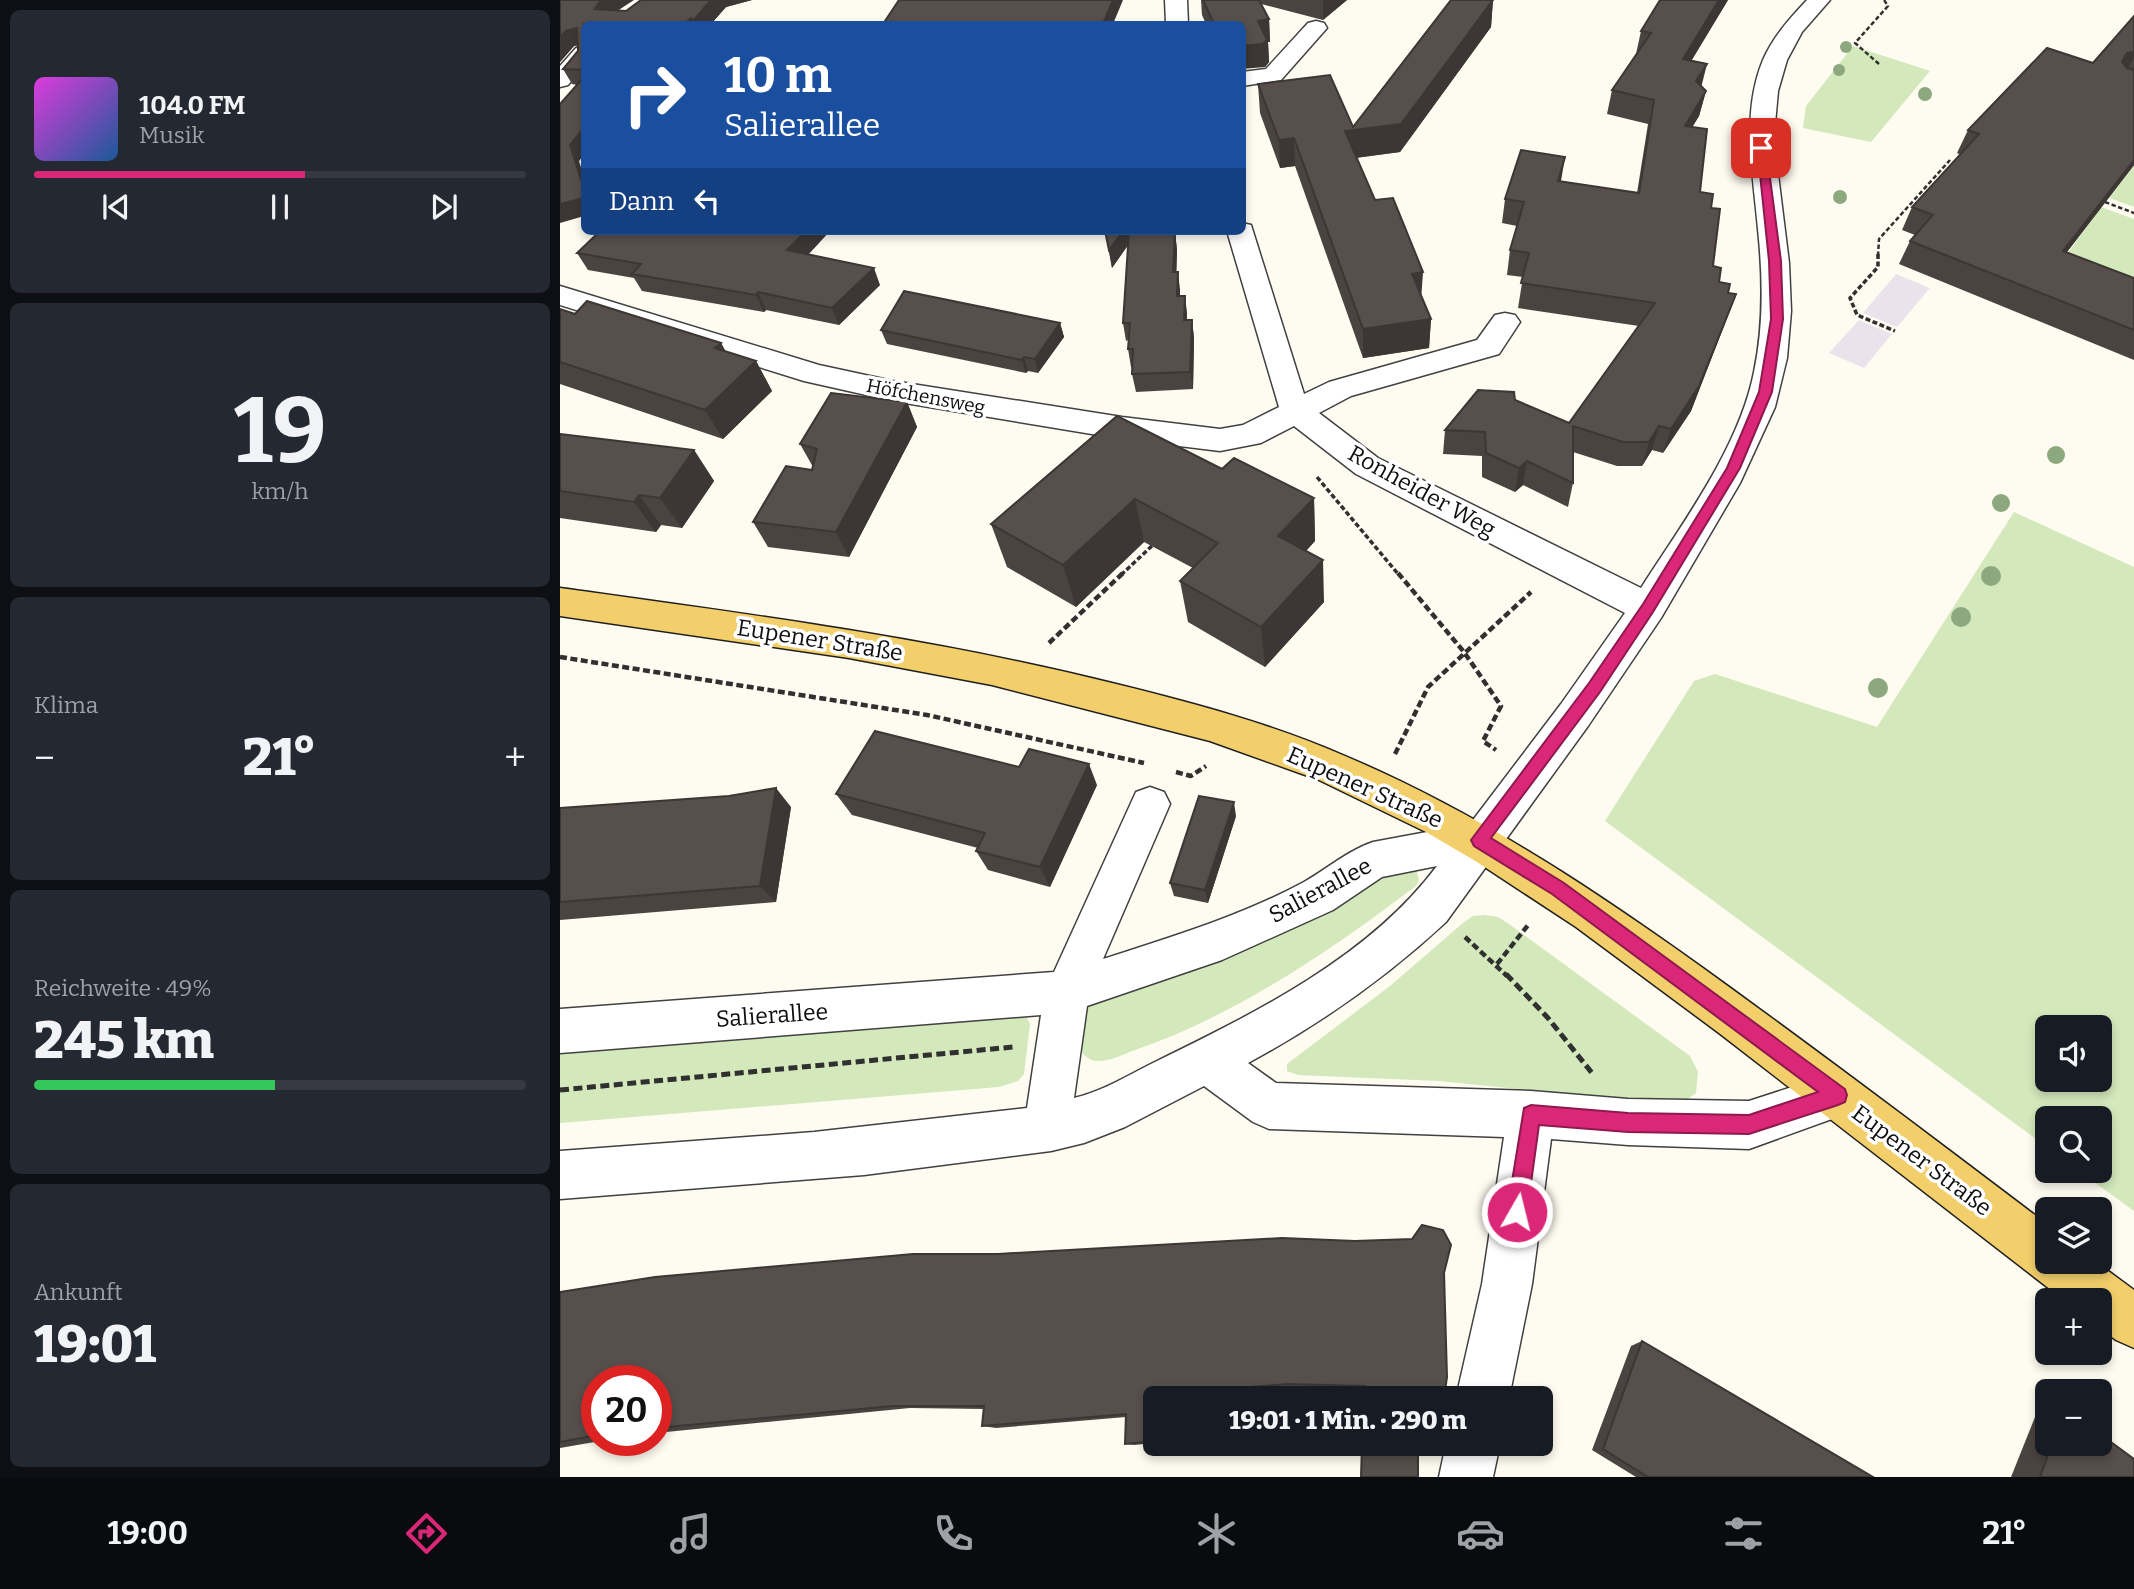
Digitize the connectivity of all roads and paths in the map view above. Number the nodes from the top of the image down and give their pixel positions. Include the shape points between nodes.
1 (1175, 0) edge
2 (1819, 0) edge
3 (1884, 0) edge
4 (1177, 21) edge
5 (1316, 28) dead end
6 (581, 56) edge
7 (1879, 64) dead end
8 (1246, 78) edge
9 (560, 80) edge
10 (1950, 160) dead end
11 (2105, 202) edge
12 (2134, 213) edge
13 (1242, 235) edge
14 (560, 295) edge
15 (1505, 322) dead end
16 (1895, 331) dead end
17 (1297, 412) junction
18 (1156, 542) edge
19 (1561, 566) junction
20 (560, 602) edge
21 (1648, 608) junction
22 (1464, 652) junction
23 (560, 657) edge
24 (1015, 674) junction
25 (1251, 738) junction
26 (1531, 775) junction
27 (1155, 779) junction
28 (1372, 786) junction
29 (1480, 840) junction
30 (1431, 908) junction
31 (1067, 992) junction
32 (560, 1031) edge
33 (1059, 1043) junction
34 (1207, 1061) junction
35 (560, 1090) edge
36 (1838, 1095) junction
37 (1531, 1114) junction
38 (1628, 1122) junction
39 (1047, 1127) junction
40 (560, 1175) edge
41 (2035, 1246) edge
42 (2071, 1274) edge
43 (2134, 1322) edge
44 (1486, 1386) edge
45 (1470, 1456) edge
46 (1466, 1477) edge

1 - 4 street
2 - 21 street via 1791,31 1777,57 1762,113 1761,148 1777,319 1766,392 1733,468
3 - 7 path via 1888,6 1855,43
5 - 8 street via 1273,75
6 - 9 street
10 - 16 path via 1879,239 1878,267 1850,298 1857,315
11 - 12 path
13 - 17 street
14 - 17 street, Höfchensweg via 816,374 994,409 1220,439 1250,435
15 - 17 street, Höfchensweg via 1489,347 1340,389
17 - 19 street, Ronheider Weg via 1367,466
17 - 22 path via 1301,458
18 - 24 path
19 - 21 street, Ronheider Weg
19 - 22 path
20 - 24 main road, Eupener Straße via 840,642
21 - 26 street
22 - 26 path via 1501,706 1483,741
22 - 28 path via 1428,687 1403,742
23 - 27 path via 806,695 1098,751
24 - 25 main road, Eupener Straße
25 - 27 path via 1191,776
25 - 28 main road, Eupener Straße
26 - 29 street
27 - 31 street
28 - 29 main road, Eupener Straße
29 - 30 street
29 - 31 street, Salierallee via 1373,860 1318,896 1207,946
29 - 36 main road, Eupener Straße via 1558,889
30 - 34 street via 1336,983
30 - 38 path via 1497,964 1560,1028
31 - 32 street, Salierallee
31 - 33 street
33 - 35 path
33 - 39 street
34 - 37 street via 1269,1106
34 - 39 street via 1100,1114
36 - 38 street via 1749,1125
36 - 41 main road, Eupener Straße
37 - 38 street
37 - 44 street via 1507,1284
39 - 40 street via 913,1147
42 - 43 main road
45 - 46 street

